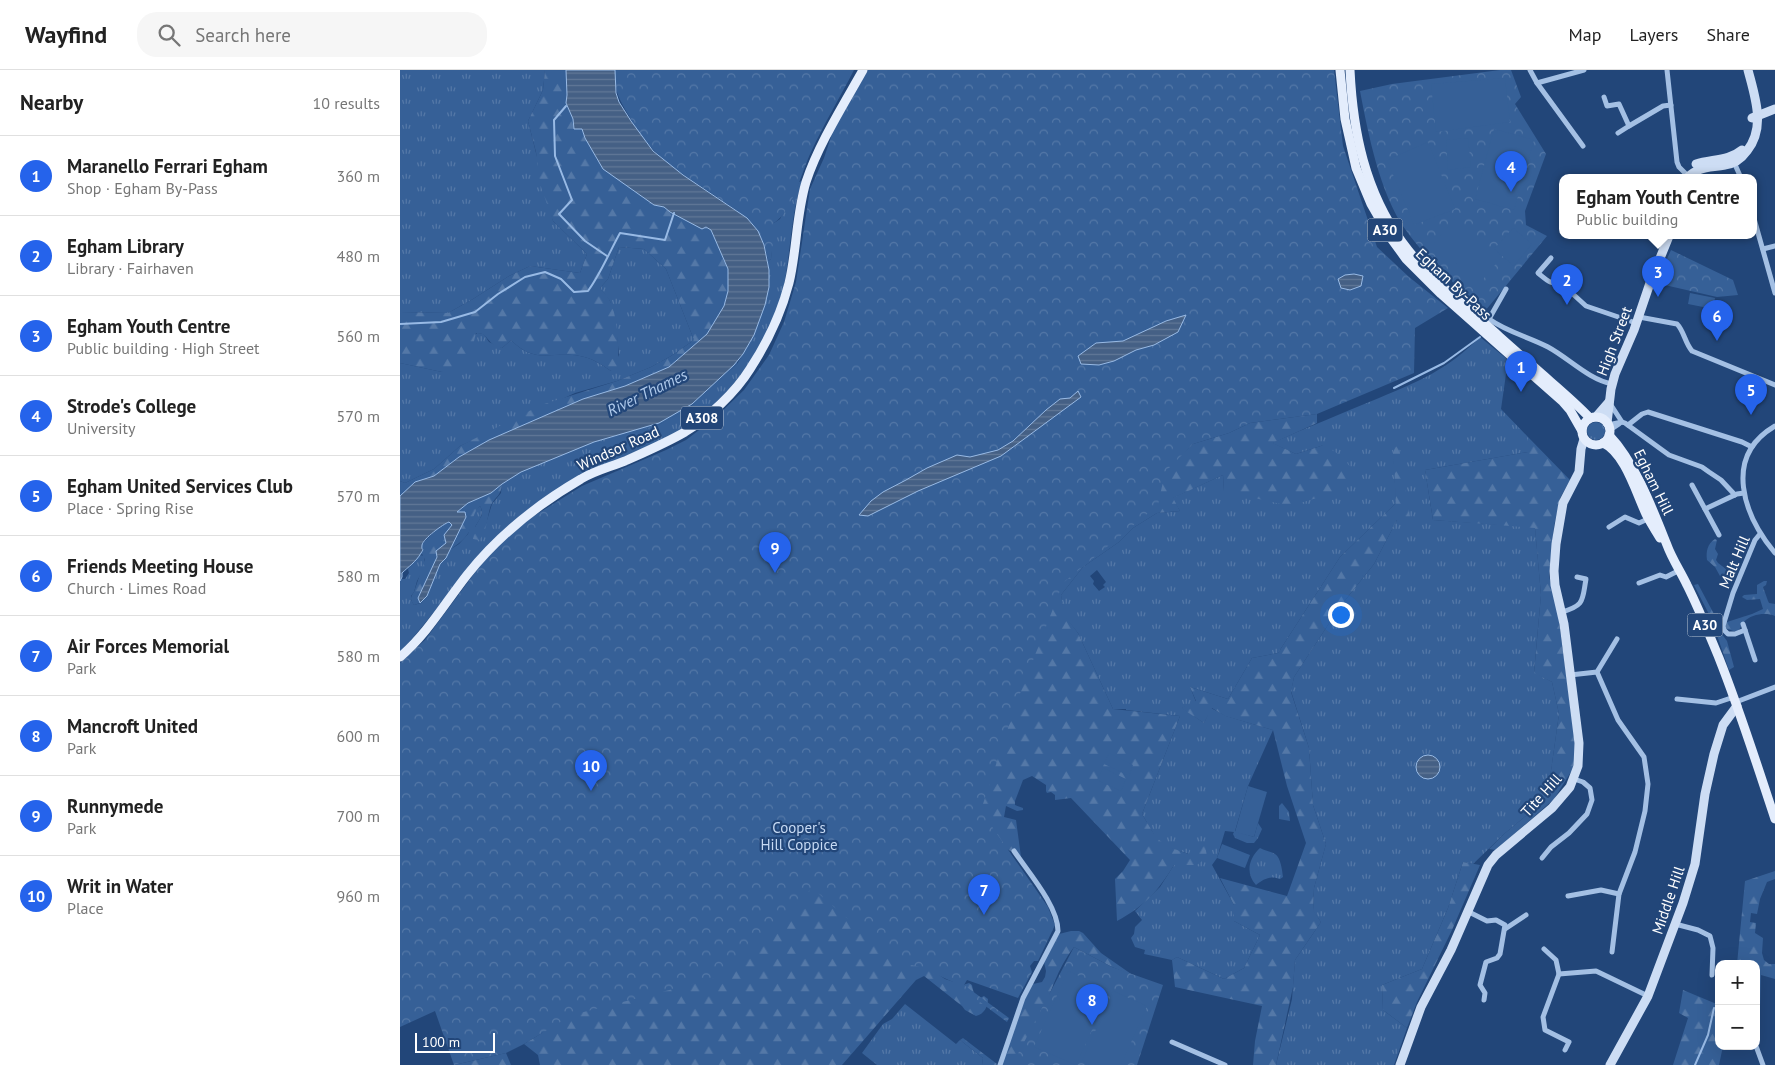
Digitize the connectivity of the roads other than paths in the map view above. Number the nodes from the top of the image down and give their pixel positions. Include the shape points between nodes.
1 (863, 70) edge
2 (1340, 70) edge
3 (1350, 70) edge
4 (1530, 70) edge
5 (1584, 70) edge
6 (1667, 70) edge
7 (1747, 70) edge
8 (1537, 84) junction
9 (1604, 96) dead end
10 (1670, 105) junction
11 (1629, 126) junction
12 (1618, 133) dead end
13 (1583, 146) dead end
14 (1733, 160) junction
15 (1683, 174) edge
16 (1690, 174) edge
17 (1739, 174) edge
18 (1757, 228) edge
19 (1668, 239) edge
20 (1775, 246) edge
21 (1763, 248) junction
22 (1552, 258) dead end
23 (1774, 285) edge
24 (1506, 289) dead end
25 (1775, 293) edge
26 (1638, 320) junction
27 (1612, 384) junction
28 (1775, 385) edge
29 (1609, 402) junction
30 (1593, 418) junction
31 (1620, 423) junction
32 (1630, 426) junction
33 (1775, 426) edge
34 (1609, 428) junction
35 (1585, 438) junction
36 (1603, 443) junction
37 (1752, 447) junction
38 (1692, 485) dead end
39 (1744, 493) junction
40 (1735, 495) junction
41 (1705, 509) junction
42 (1651, 517) junction
43 (1609, 528) dead end
44 (1760, 534) junction
45 (1719, 535) dead end
46 (1775, 553) edge
47 (1680, 570) junction
48 (1577, 577) dead end
49 (1639, 583) dead end
50 (1562, 612) junction
51 (1617, 640) dead end
52 (400, 657) edge
53 (1755, 660) dead end
54 (1597, 672) junction
55 (1570, 675) junction
56 (1775, 687) edge
57 (1677, 699) dead end
58 (1736, 702) junction
59 (1741, 717) junction
60 (1721, 734) junction
61 (1574, 779) junction
62 (1775, 819) edge
63 (1014, 851) dead end
64 (1542, 858) dead end
65 (1619, 894) junction
66 (1568, 896) dead end
67 (1467, 911) junction
68 (1526, 914) dead end
69 (1675, 924) junction
70 (1505, 929) junction
71 (1544, 949) dead end
72 (1612, 952) dead end
73 (1559, 974) junction
74 (1712, 975) dead end
75 (1648, 996) junction
76 (1484, 1000) dead end
77 (1172, 1042) dead end
78 (1566, 1050) dead end
79 (1757, 1050) edge
80 (1000, 1065) edge
81 (1225, 1065) edge
82 (1400, 1065) edge
83 (1610, 1065) edge
84 (1763, 1065) edge

1 - 52 main road, Windsor Road / A308 via 807,181 799,211 789,282 767,340 749,371 731,393 686,431 582,478 513,527 475,565 426,631
2 - 35 main road, Egham By-Pass / A30 via 1345,119 1356,168 1390,237 1406,259 1435,288 1563,402
3 - 30 main road, Egham By-Pass / A30 via 1354,121 1363,164 1382,210 1401,241 1443,286
4 - 8 street
5 - 8 street
6 - 10 street
7 - 14 street via 1755,113 1748,142
8 - 13 street
9 - 11 street via 1607,106 1619,104
10 - 11 street
10 - 15 street via 1677,162
11 - 12 street
14 - 16 street via 1724,166 1704,167
14 - 17 street
18 - 21 street
19 - 26 street, High Street
20 - 21 street
21 - 23 street
22 - 26 street via 1538,273 1551,283 1563,285 1586,306
23 - 25 street
24 - 27 street via 1489,319 1515,336 1534,339 1588,374
26 - 27 street, High Street
26 - 28 street via 1677,324 1692,351
27 - 29 street, High Street
29 - 30 street
29 - 31 street
29 - 34 street, High Street
30 - 34 main road
30 - 35 main road via 1584,424
31 - 32 street
31 - 34 street
32 - 37 street via 1648,412
32 - 40 street via 1669,455 1715,476
33 - 37 street
34 - 36 main road
34 - 42 main road, Egham Hill / A30 via 1623,451
35 - 36 main road via 1597,445
35 - 50 street, Tite Hill via 1578,472 1563,503 1556,544 1554,578
36 - 42 main road, Egham Hill / A30 via 1621,460
37 - 39 street via 1744,467
38 - 41 street
39 - 40 street
39 - 44 street
40 - 41 street
41 - 45 street
42 - 43 street via 1639,523 1625,517
42 - 47 main road, Egham Hill / A30 via 1662,530
44 - 46 street
44 - 53 street, Malt Hill via 1734,593 1723,628 1731,635 1744,627
47 - 49 street
47 - 58 main road, Egham Hill / A30
48 - 50 street via 1586,577 1581,602 1577,608
50 - 55 street, Tite Hill
51 - 54 street
54 - 55 street
54 - 65 street via 1618,720 1644,757 1648,784 1635,852
55 - 61 street, Tite Hill via 1580,752
56 - 58 street
57 - 58 street
58 - 59 main road, Egham Hill / A30
58 - 60 street, Middle Hill
59 - 60 street
59 - 62 main road, Egham Hill / A30
60 - 69 street, Middle Hill via 1708,778 1695,864
61 - 64 street via 1590,788 1592,800 1587,814
61 - 67 street, Tite Hill via 1552,808 1496,855 1488,865
63 - 80 street via 1049,904 1058,931 1023,998
65 - 66 street via 1601,890
65 - 72 street
67 - 70 street via 1487,921 1499,921
67 - 82 street, Tite Hill via 1421,1006
68 - 70 street
69 - 74 street via 1710,936 1713,941
69 - 75 street, Middle Hill
70 - 76 street via 1500,954 1486,962 1480,985 1485,993
71 - 73 street via 1556,960
73 - 75 street via 1596,972
73 - 78 street via 1543,1017 1545,1030 1569,1042
75 - 83 street, Middle Hill
77 - 81 street
79 - 84 street

